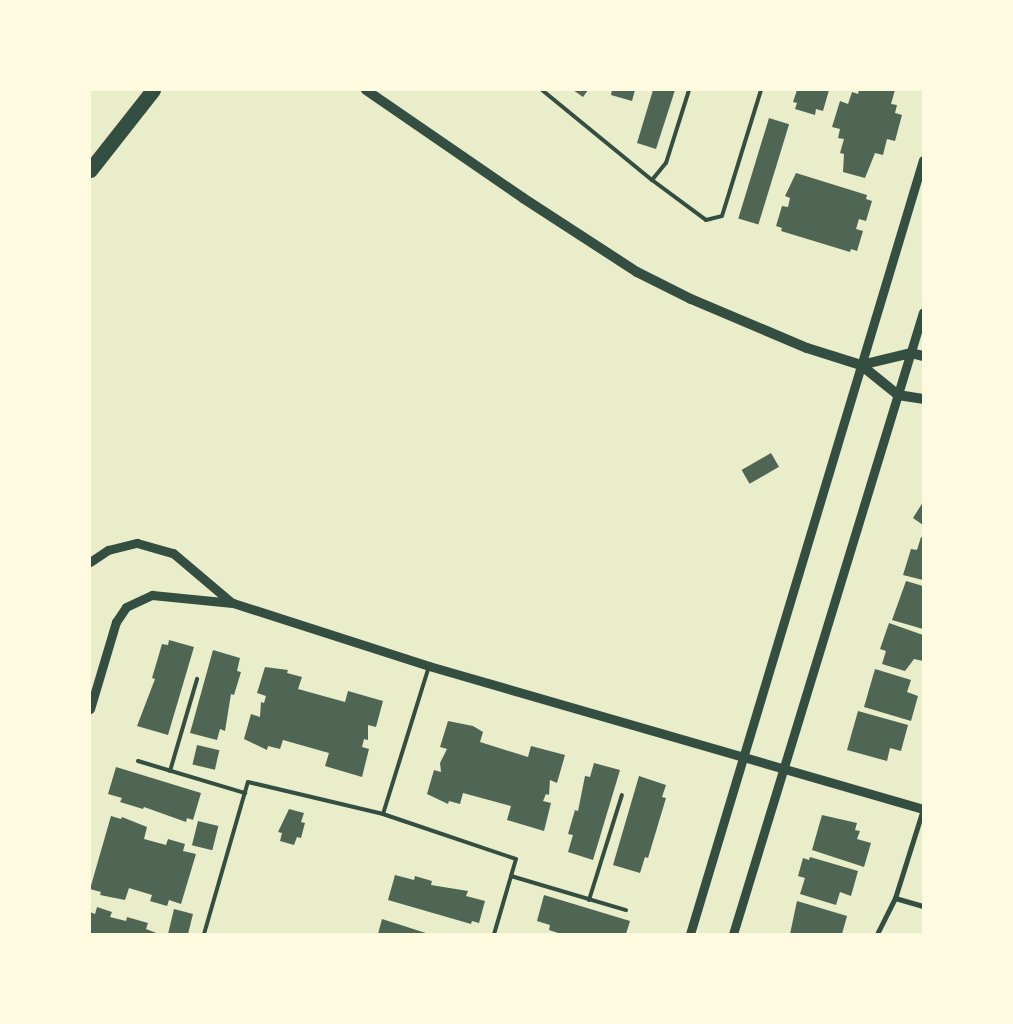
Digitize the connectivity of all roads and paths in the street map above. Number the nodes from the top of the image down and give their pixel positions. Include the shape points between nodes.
1 (153, 90) edge
2 (366, 90) edge
3 (542, 90) edge
4 (689, 90) edge
5 (761, 90) edge
6 (923, 160) edge
7 (90, 170) edge
8 (652, 180) junction
9 (923, 312) edge
10 (911, 353) junction
11 (923, 356) edge
12 (861, 365) junction
13 (898, 395) junction
14 (923, 399) edge
15 (90, 562) edge
16 (233, 603) junction
17 (429, 666) junction
18 (197, 679) dead end
19 (90, 710) edge
20 (742, 758) junction
21 (138, 761) dead end
22 (781, 769) junction
23 (170, 771) junction
24 (245, 793) junction
25 (622, 796) dead end
26 (923, 809) edge
27 (383, 814) junction
28 (511, 876) junction
29 (895, 898) junction
30 (590, 900) junction
31 (923, 906) edge
32 (626, 910) dead end
33 (204, 934) edge
34 (494, 934) edge
35 (690, 934) edge
36 (733, 934) edge
37 (877, 934) edge

1 - 7 highway
2 - 12 main road via 637,272 691,299 807,348
3 - 8 lane
4 - 8 lane via 666,163
5 - 8 lane via 722,216 706,220
6 - 12 street
9 - 10 street
10 - 11 main road
10 - 12 main road
10 - 13 street
12 - 13 main road
12 - 20 street
13 - 14 main road
13 - 22 street
15 - 16 street via 108,550 137,543 173,553
16 - 17 street
16 - 19 street via 152,595 126,607 116,622
17 - 20 street
17 - 27 lane
18 - 23 lane
20 - 22 street
20 - 35 street
21 - 23 lane
22 - 26 street
22 - 36 street
23 - 24 lane
24 - 27 lane via 248,782
24 - 33 lane
25 - 30 lane
26 - 29 street
27 - 28 lane via 516,858
28 - 30 lane
28 - 34 lane
29 - 31 street
29 - 37 street
30 - 32 lane

